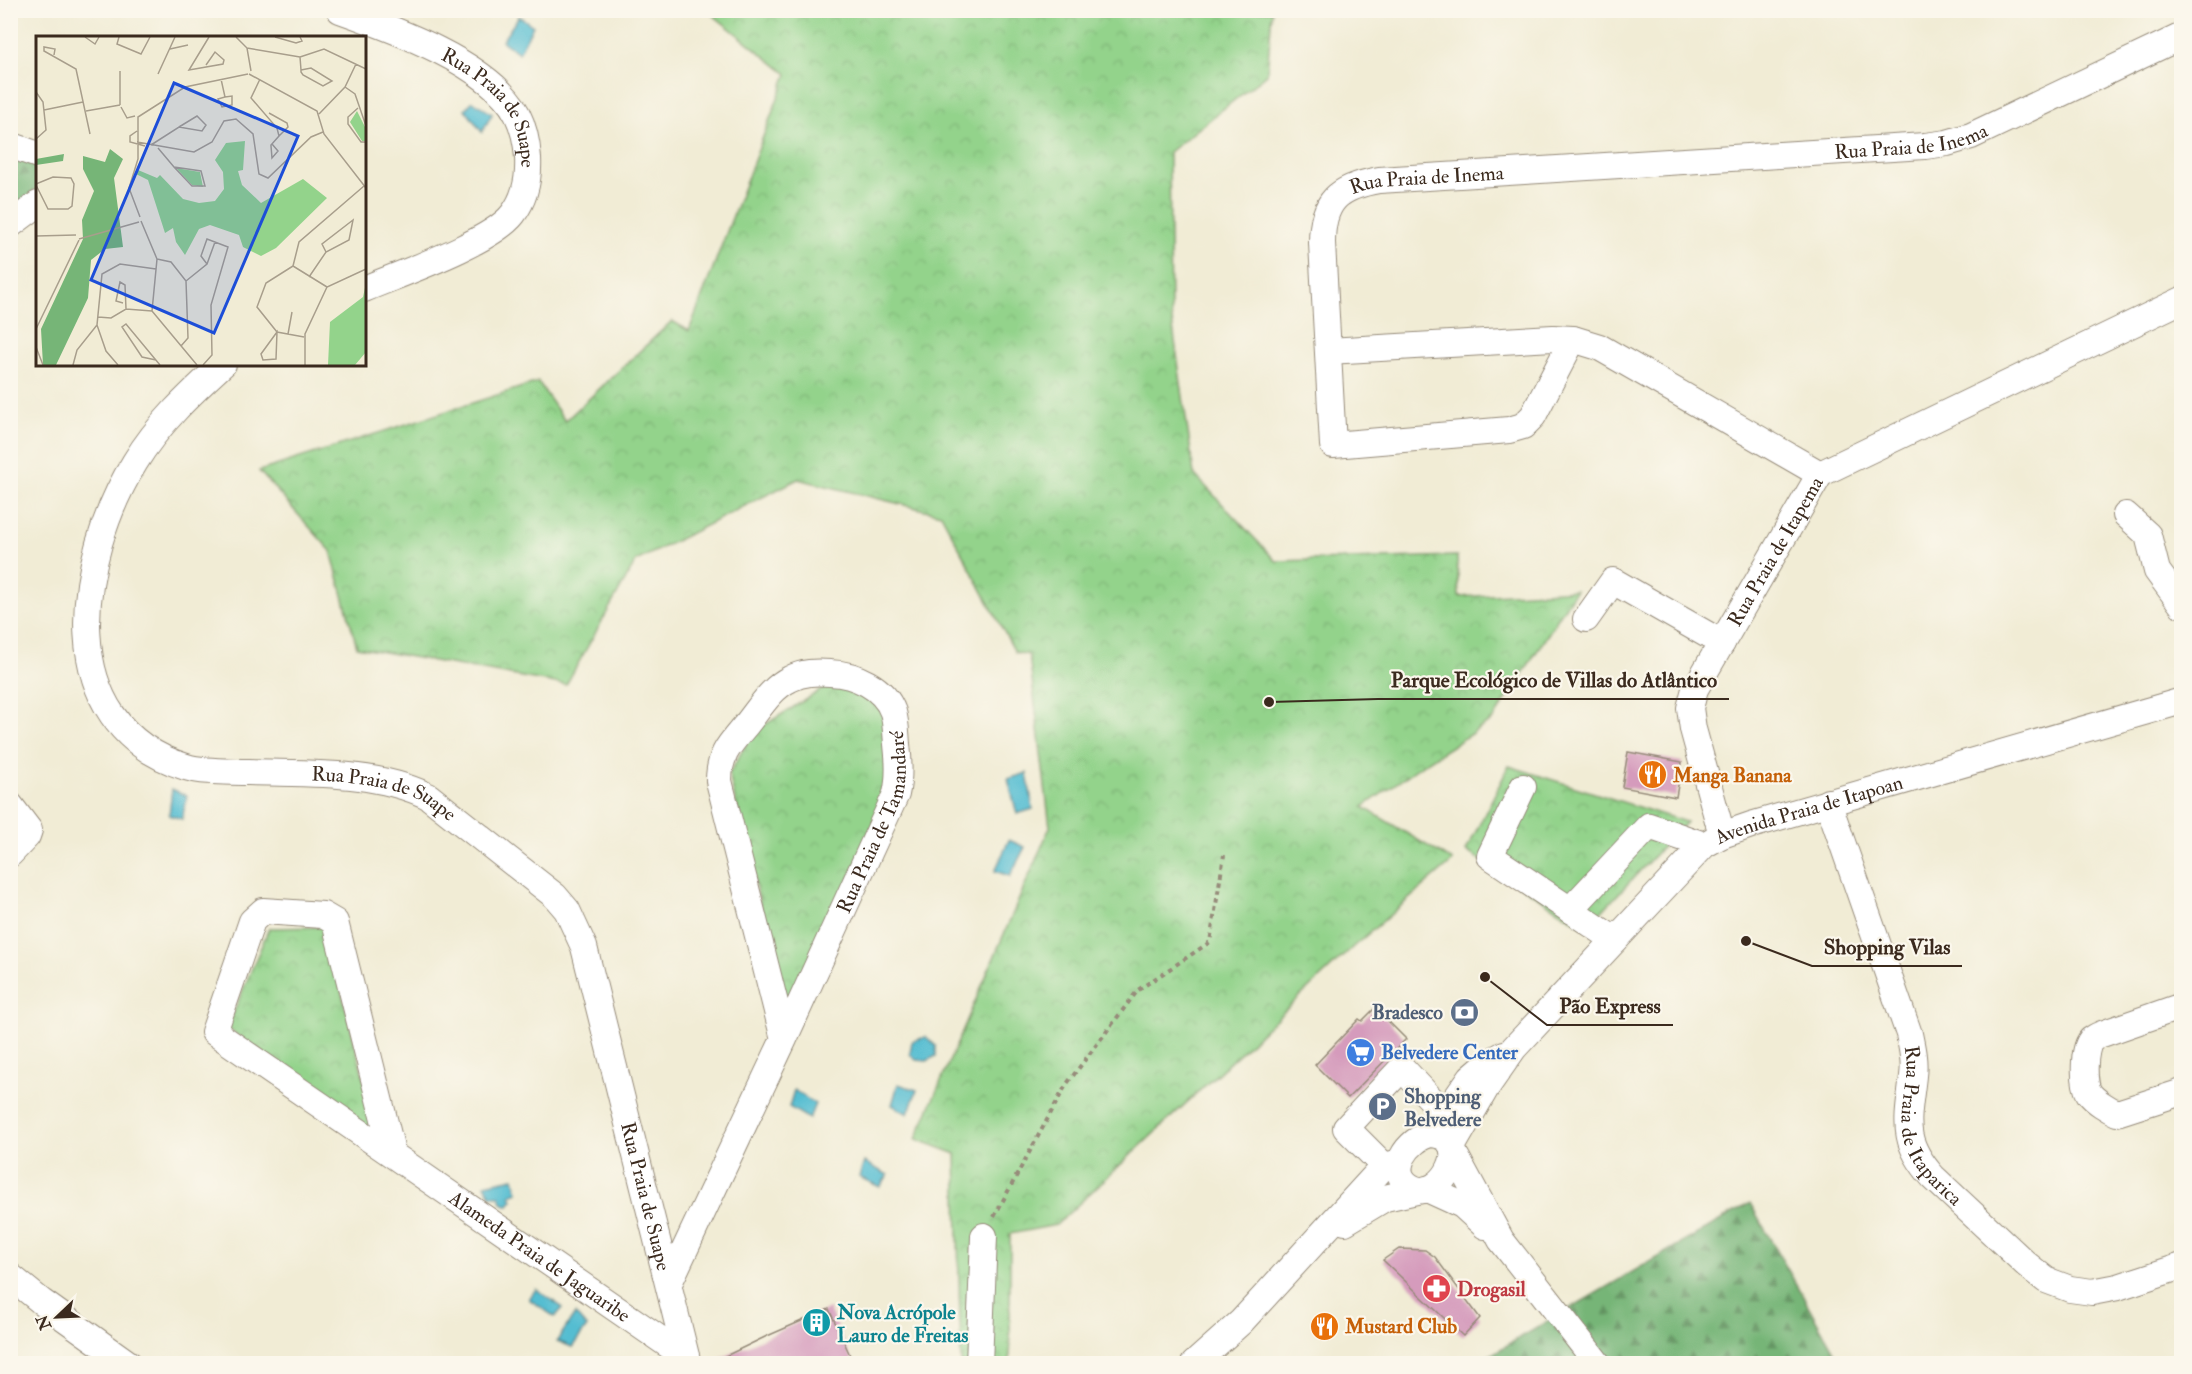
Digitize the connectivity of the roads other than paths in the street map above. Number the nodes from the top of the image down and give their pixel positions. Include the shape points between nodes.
1 (340, 10) edge
2 (2181, 36) edge
3 (10, 145) edge
4 (36, 154) edge
5 (36, 206) edge
6 (10, 225) edge
7 (366, 288) edge
8 (2181, 300) edge
9 (1573, 339) junction
10 (1328, 351) junction
11 (221, 366) edge
12 (1820, 474) junction
13 (2126, 515) dead end
14 (2181, 604) edge
15 (1586, 619) dead end
16 (1722, 643) junction
17 (2181, 701) edge
18 (1523, 787) dead end
19 (1828, 802) junction
20 (10, 805) edge
21 (1713, 840) junction
22 (10, 854) edge
23 (1570, 910) junction
24 (1615, 940) junction
25 (2181, 1006) edge
26 (784, 1039) junction
27 (2181, 1092) edge
28 (1446, 1137) junction
29 (393, 1155) junction
30 (1392, 1164) junction
31 (1424, 1189) junction
32 (984, 1236) road end
33 (1501, 1240) junction
34 (1315, 1243) junction
35 (2181, 1266) edge
36 (10, 1276) edge
37 (669, 1284) junction
38 (687, 1360) edge
39 (129, 1364) edge
40 (979, 1364) edge
41 (1194, 1364) edge
42 (1598, 1364) edge

1 - 7 street, Rua Praia de Suape via 394,29 471,69 498,91 516,113 527,142 529,168 524,193 513,214 473,243
2 - 10 street, Rua Praia de Inema via 1971,136 1947,143 1362,183 1334,199 1322,225
3 - 4 street
5 - 6 street
8 - 12 street, Rua Praia de Itapema
9 - 10 street
9 - 10 street, Rua Praia de Inema via 1533,416 1522,426 1333,445
9 - 12 street via 1599,347
11 - 37 street, Rua Praia de Suape via 160,425 134,463 113,502 96,552 87,602 87,647 94,679 108,710 131,736 161,757 189,767 333,775 407,786 428,796 555,896 567,910 585,947
12 - 16 street, Rua Praia de Itapema
13 - 14 street via 2148,535 2157,571
15 - 16 street via 1613,581
16 - 21 street, Rua Praia de Itapema via 1695,689 1690,708
17 - 19 street, Avenida Praia de Itapoan
18 - 23 street via 1490,856
19 - 21 street, Avenida Praia de Itapoan
19 - 35 street, Rua Praia de Itaparica via 1909,1034 1913,1075 1907,1123 1921,1163 2046,1280 2092,1292
20 - 22 street via 29,831
21 - 23 street via 1650,826
21 - 24 street, Avenida Praia de Itapoan
23 - 24 street
24 - 28 street, Avenida Praia de Itapoan via 1514,1048 1471,1077
25 - 27 street via 2091,1040 2085,1076 2091,1095 2117,1113
26 - 26 street, Rua Praia de Tamandaré via 719,781 719,766 725,750 777,687 801,674 842,673 871,686 892,711 899,779 896,794
26 - 37 street, Rua Praia de Tamandaré
28 - 30 street via 1424,1135
28 - 30 street via 1402,1068 1346,1128
28 - 31 street via 1454,1159 1434,1186
28 - 33 street
29 - 29 street, Alameda Praia de Jaguaribe via 335,922 323,915 263,911 252,921 214,1032
29 - 38 street, Alameda Praia de Jaguaribe
30 - 31 street via 1414,1189
30 - 34 street
31 - 33 street via 1462,1205
31 - 34 street via 1384,1198
32 - 40 street
33 - 42 street
34 - 41 street via 1241,1322
36 - 39 street
37 - 38 street, Rua Praia de Suape

